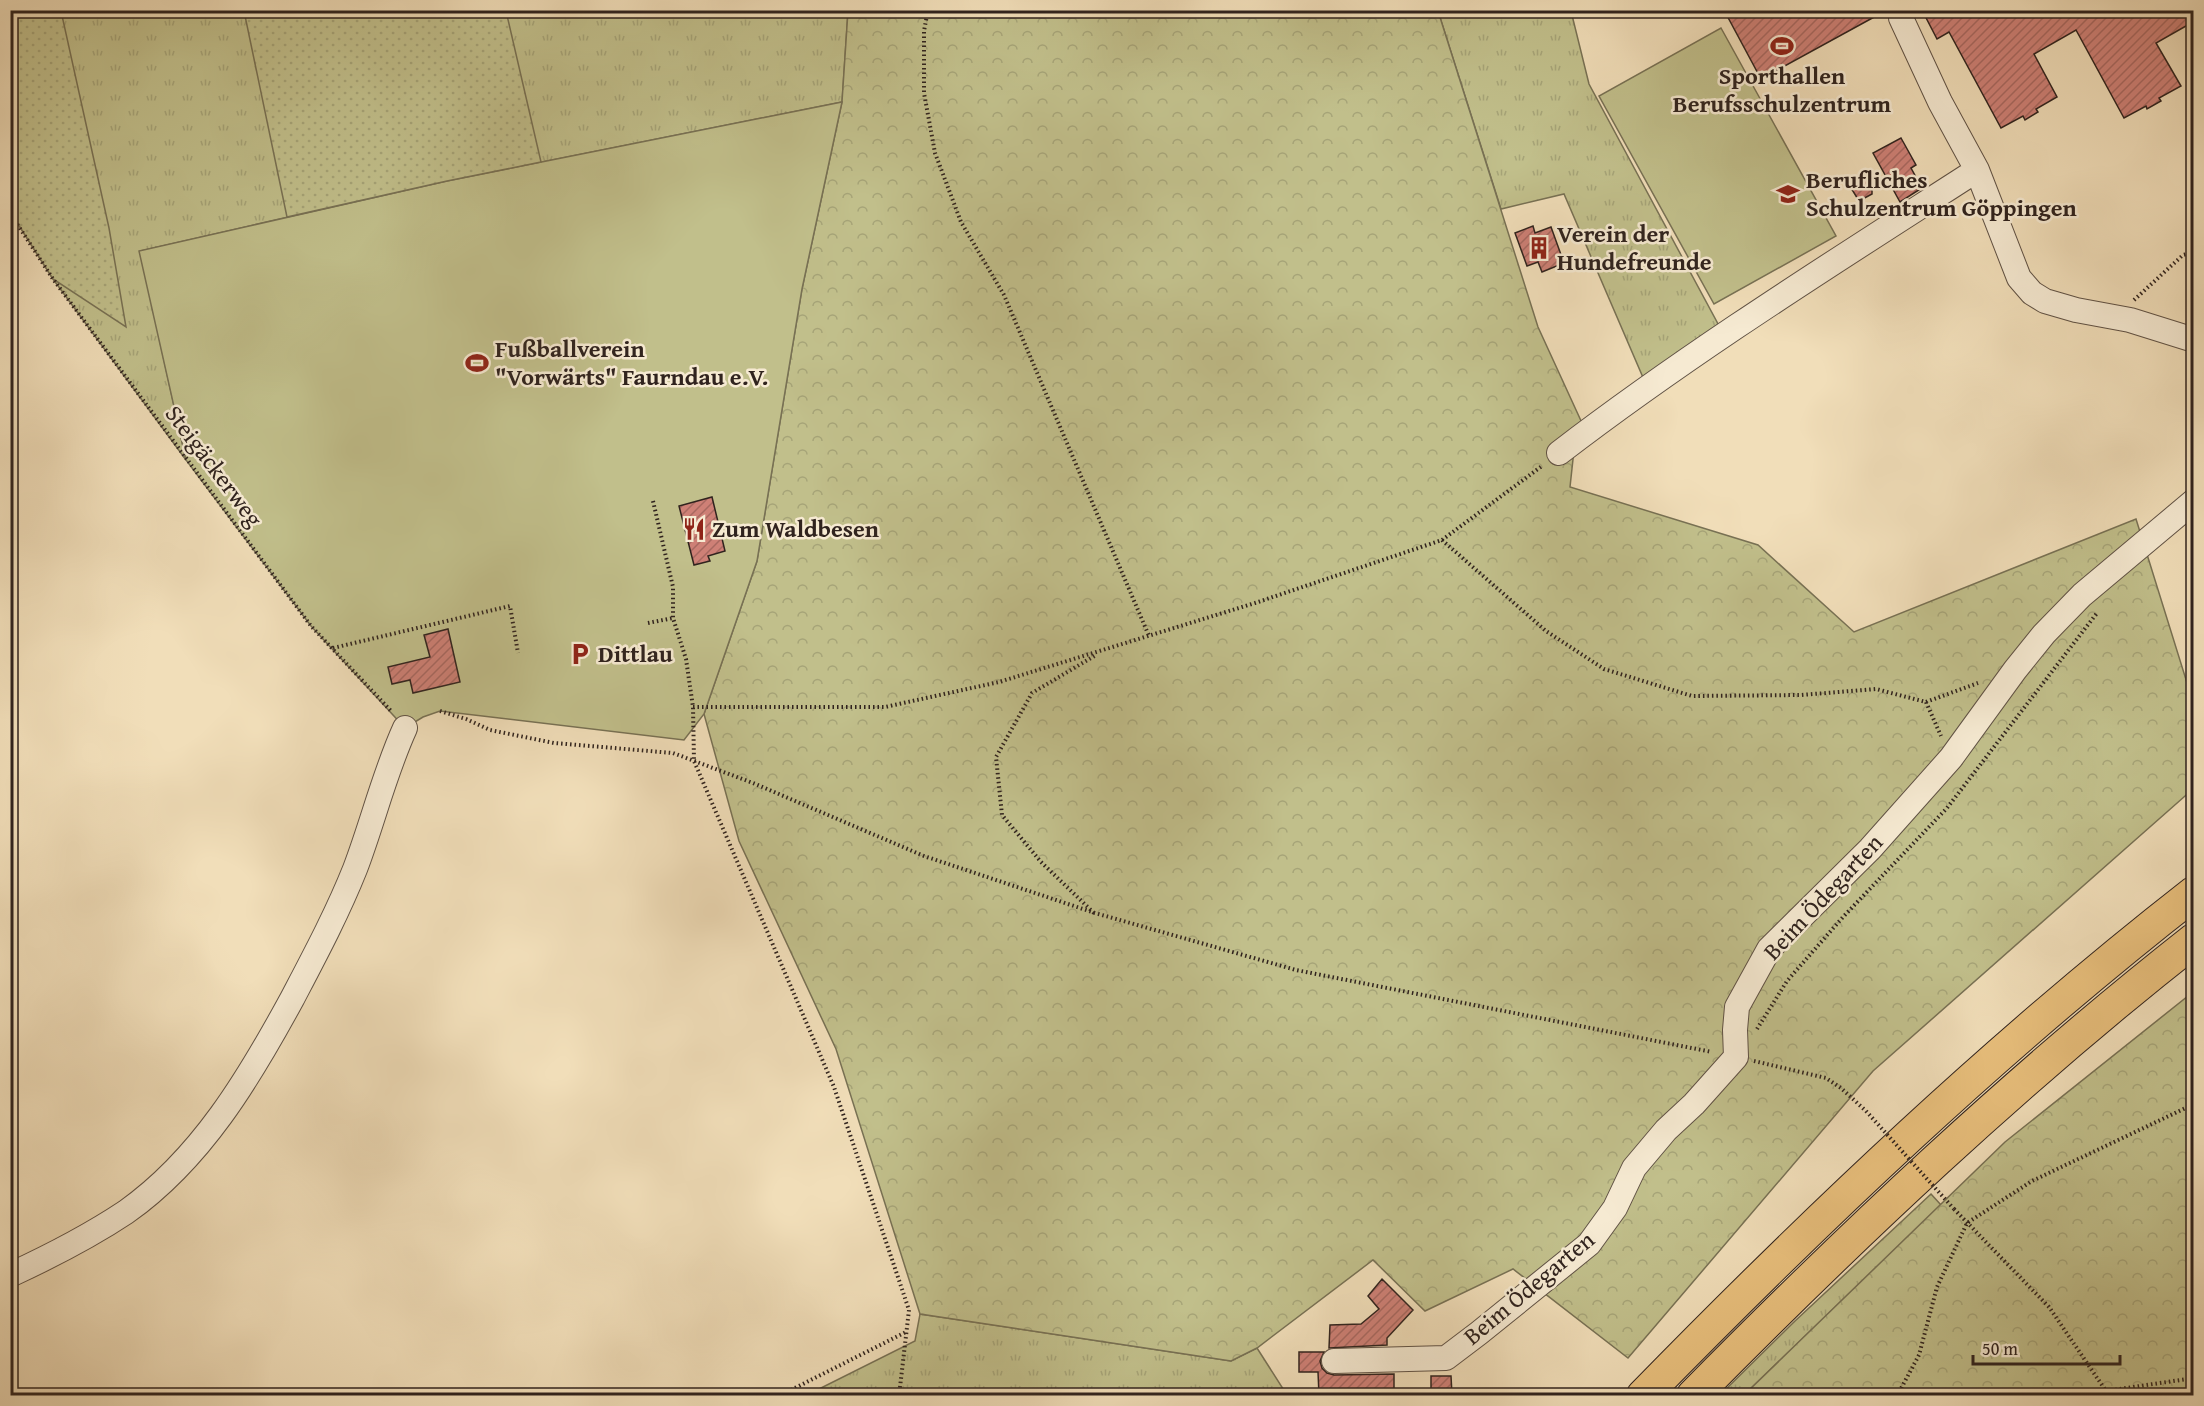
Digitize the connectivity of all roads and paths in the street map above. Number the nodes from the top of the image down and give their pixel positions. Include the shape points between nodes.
1 (928, 10) edge
2 (1902, 10) edge
3 (1977, 170) junction
4 (10, 213) edge
5 (2193, 252) edge
6 (2116, 317) junction
7 (2193, 340) edge
8 (1559, 453) joint
9 (653, 501) dead end
10 (2193, 501) edge
11 (1442, 540) junction
12 (2098, 612) dead end
13 (673, 618) junction
14 (648, 623) dead end
15 (1149, 636) junction
16 (332, 648) junction
17 (1101, 651) junction
18 (518, 653) dead end
19 (2015, 670) junction
20 (1926, 702) junction
21 (693, 707) junction
22 (440, 711) dead end
23 (405, 728) joint
24 (1951, 758) junction
25 (694, 761) junction
26 (2190, 894) edge
27 (1095, 914) junction
28 (2193, 940) edge
29 (1736, 1053) junction
30 (2193, 1104) edge
31 (1967, 1223) junction
32 (10, 1275) edge
33 (906, 1332) junction
34 (1334, 1361) dead end
35 (2193, 1378) edge
36 (2106, 1390) junction
37 (778, 1395) edge
38 (899, 1395) edge
39 (1643, 1395) edge
40 (1693, 1395) edge
41 (1897, 1395) edge
42 (2071, 1395) edge

1 - 15 path via 924,93 935,153 961,222 1004,295
2 - 3 lane via 1901,18 1940,102
3 - 6 lane via 2019,278 2032,293 2076,310
3 - 8 lane via 1724,335
4 - 16 path, Steigäckerweg via 53,279 170,438 311,626
5 - 6 path via 2182,255
6 - 7 lane
8 - 11 path
9 - 13 path via 673,587
10 - 19 lane, Beim Ödegarten via 2082,595
11 - 15 path
11 - 20 path via 1546,632 1604,669 1692,696 1876,689
12 - 29 path via 1947,808 1794,973 1751,1039
13 - 14 path
13 - 21 path via 686,659
15 - 17 path
16 - 18 path via 510,606
16 - 23 path, Steigäckerweg
17 - 21 path via 999,682 885,707
17 - 27 path via 1032,693 996,758 1002,815 1041,862
19 - 20 path
19 - 24 lane, Beim Ödegarten
20 - 24 path
21 - 25 path
22 - 25 path via 490,730 554,743 673,753
23 - 32 lane via 354,870 312,962 258,1062 225,1111 192,1151 126,1212
24 - 29 lane, Beim Ödegarten via 1869,849 1769,949 1737,1007
25 - 27 path via 924,856
25 - 33 path via 834,1087 909,1310
26 - 39 highway via 1880,1162
27 - 29 path via 1296,970
28 - 40 highway via 2056,1053 1916,1179
29 - 31 path, bridge via 1826,1078 1841,1088
29 - 34 lane, Beim Ödegarten via 1634,1168 1615,1208 1589,1244 1479,1333 1446,1358
30 - 31 path via 2032,1181
31 - 36 path via 2049,1308
31 - 41 path via 1937,1287 1919,1355
33 - 37 path
33 - 38 path
35 - 36 path
36 - 42 path

